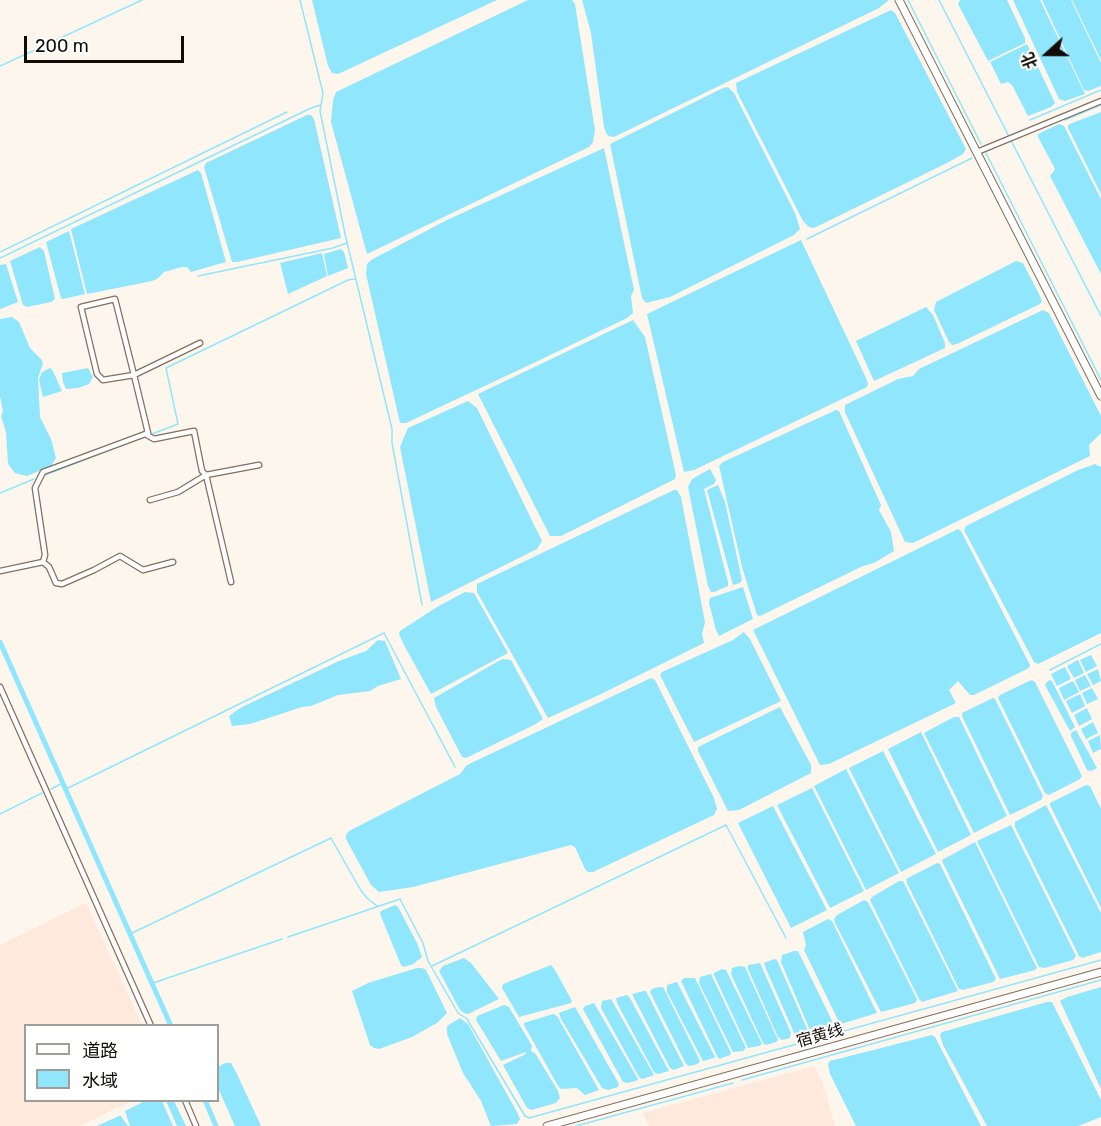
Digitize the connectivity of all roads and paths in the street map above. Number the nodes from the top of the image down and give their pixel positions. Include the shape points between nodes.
1 (899, 0) edge
2 (1101, 101) edge
3 (977, 152) junction
4 (200, 343) dead end
5 (134, 375) junction
6 (1101, 396) edge
7 (145, 434) junction
8 (259, 465) dead end
9 (206, 475) junction
10 (150, 500) dead end
11 (43, 562) junction
12 (173, 562) dead end
13 (0, 571) edge
14 (231, 582) dead end
15 (0, 687) edge
16 (1101, 972) edge
17 (151, 1024) edge
18 (185, 1102) edge
19 (196, 1126) edge
20 (547, 1126) edge

1 - 3 main road
2 - 3 street
3 - 6 main road
4 - 5 street
5 - 5 street via 115,299 81,307 99,377 103,380
5 - 7 street via 148,433
7 - 9 street via 154,439 194,431
7 - 11 street via 43,472 35,488
8 - 9 street
9 - 10 street via 178,492
9 - 14 street
11 - 12 street via 56,583 62,584 120,556 143,570
11 - 13 street
15 - 17 street
16 - 20 main road, 宿黄线
18 - 19 street

